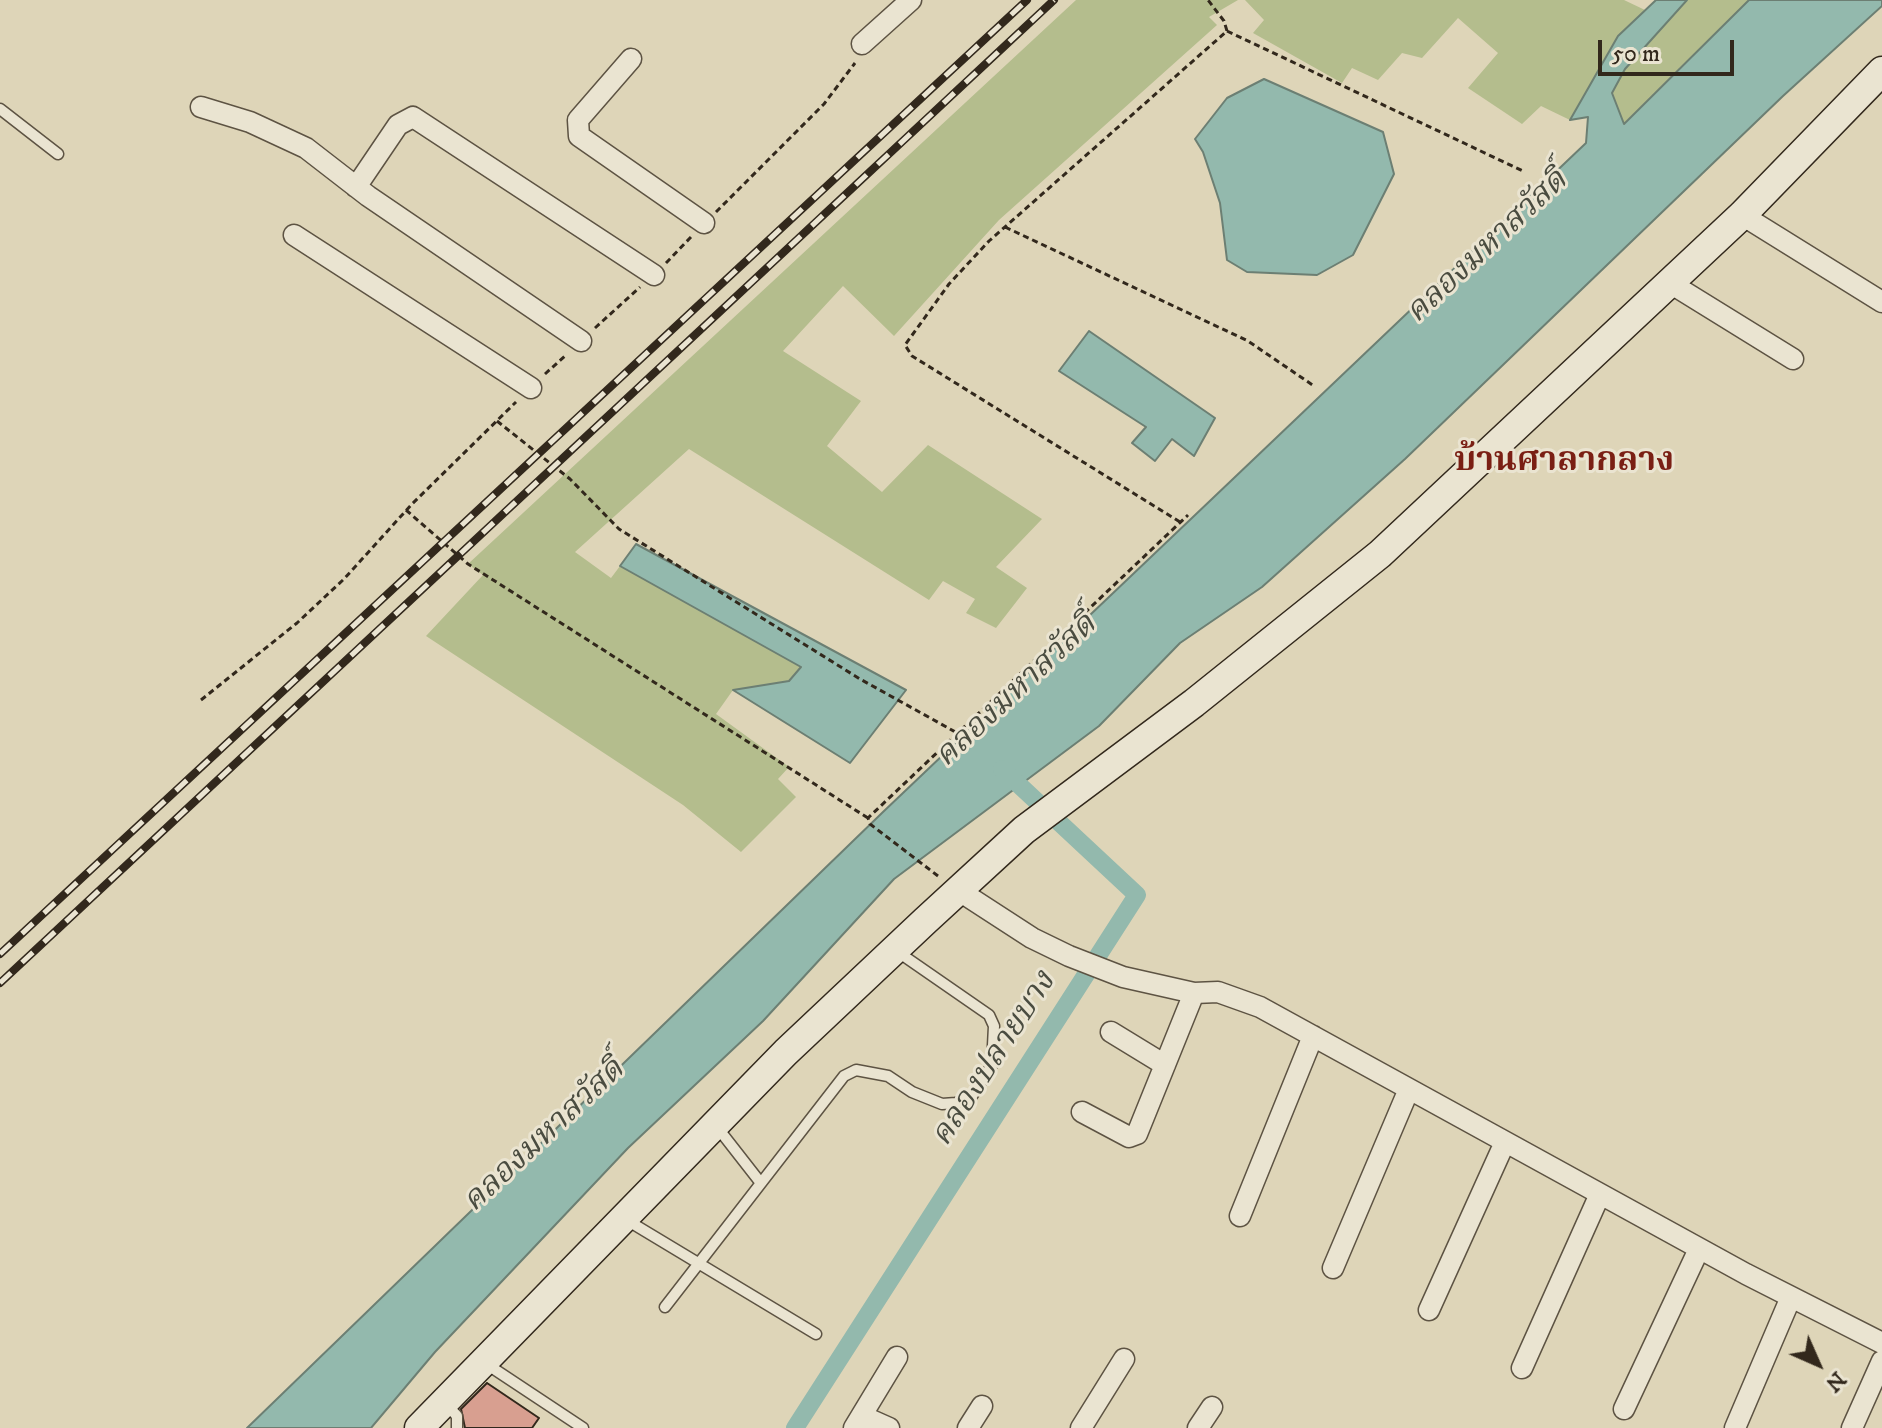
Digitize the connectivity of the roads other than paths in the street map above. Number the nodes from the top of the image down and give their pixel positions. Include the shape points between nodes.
1 (911, 0) edge
2 (862, 44) dead end
3 (631, 59) dead end
4 (1880, 77) edge
5 (201, 107) dead end
6 (0, 109) edge
7 (58, 154) dead end
8 (356, 187) junction
9 (1742, 215) junction
10 (704, 223) dead end
11 (294, 235) dead end
12 (654, 275) dead end
13 (1670, 283) junction
14 (1882, 302) edge
15 (581, 341) dead end
16 (1793, 359) dead end
17 (531, 388) dead end
18 (958, 890) junction
19 (894, 950) junction
20 (1194, 993) junction
21 (1111, 1032) dead end
22 (1313, 1036) junction
23 (1165, 1065) junction
24 (1409, 1089) junction
25 (1082, 1112) dead end
26 (715, 1126) junction
27 (1505, 1142) junction
28 (760, 1182) junction
29 (1600, 1194) junction
30 (1240, 1216) dead end
31 (624, 1218) junction
32 (1699, 1249) junction
33 (699, 1262) junction
34 (1333, 1268) dead end
35 (1791, 1297) junction
36 (665, 1307) dead end
37 (1429, 1310) dead end
38 (816, 1334) dead end
39 (1882, 1343) edge
40 (897, 1357) dead end
41 (1124, 1359) dead end
42 (1882, 1361) edge
43 (483, 1362) junction
44 (1522, 1368) dead end
45 (443, 1402) junction
46 (982, 1406) dead end
47 (1212, 1407) dead end
48 (1624, 1409) dead end
49 (858, 1422) edge
50 (419, 1428) edge
51 (457, 1428) edge
52 (583, 1428) edge
53 (889, 1428) edge
54 (968, 1428) edge
55 (1081, 1428) edge
56 (1198, 1428) edge
57 (1735, 1428) edge
58 (1852, 1428) edge

1 - 2 street
3 - 10 street via 578,120 579,136
4 - 9 street
5 - 8 street via 306,148
6 - 7 lane
8 - 12 street via 398,125 413,117
8 - 15 street
9 - 13 street
9 - 14 street
11 - 17 street
13 - 16 street
13 - 18 street via 1380,554 1024,830
18 - 19 street
18 - 20 street via 1069,956 1123,977
19 - 26 street
19 - 28 lane via 989,1015 995,1035 992,1065 972,1096 956,1103 942,1104 888,1076 856,1070 844,1076
20 - 22 street via 1218,992 1260,1007
20 - 23 street
21 - 23 street
22 - 24 street
22 - 30 street
23 - 25 street via 1134,1137
24 - 27 street
24 - 34 street
26 - 28 lane
26 - 31 street
27 - 29 street
27 - 37 street
28 - 33 lane
29 - 32 street
29 - 44 street
31 - 33 lane
31 - 43 street
32 - 35 street
32 - 48 street
33 - 36 lane
33 - 38 lane
35 - 39 street
35 - 57 street
40 - 49 street
41 - 55 street
42 - 58 street
43 - 45 street
43 - 52 lane
45 - 50 street
45 - 51 lane via 457,1416
46 - 54 street
47 - 56 street
49 - 53 street

